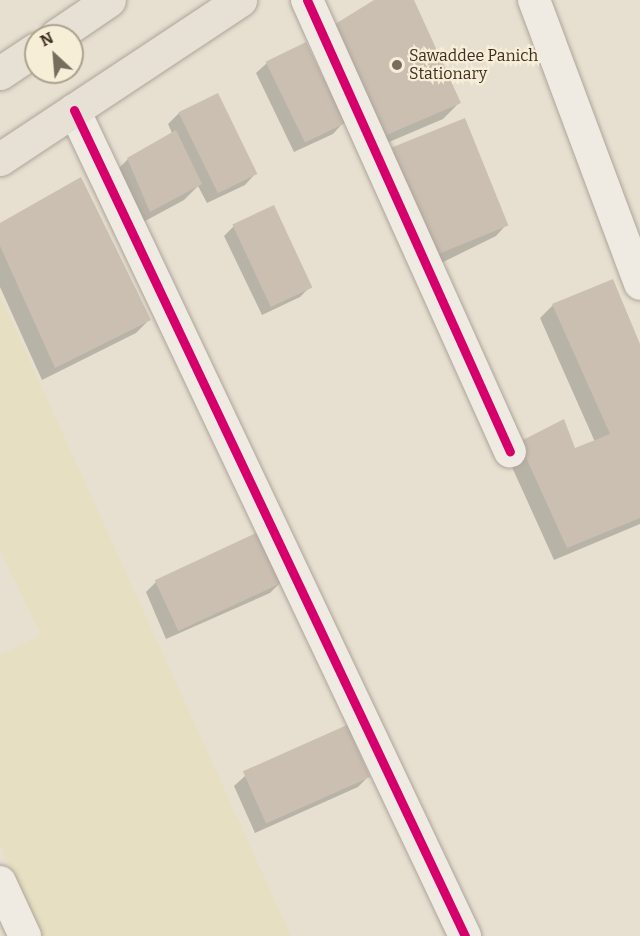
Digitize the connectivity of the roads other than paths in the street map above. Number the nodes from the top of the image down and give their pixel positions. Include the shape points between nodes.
1 (109, 0) edge
2 (240, 0) edge
3 (307, 0) edge
4 (534, 0) edge
5 (74, 24) edge
6 (24, 57) edge
7 (0, 73) edge
8 (74, 110) junction
9 (0, 159) edge
10 (640, 284) edge
11 (510, 452) dead end
12 (0, 882) edge
13 (25, 936) edge
14 (465, 936) edge

1 - 5 main road
2 - 8 main road
3 - 11 street
4 - 10 street
6 - 7 main road
8 - 9 main road
8 - 14 street
12 - 13 street

